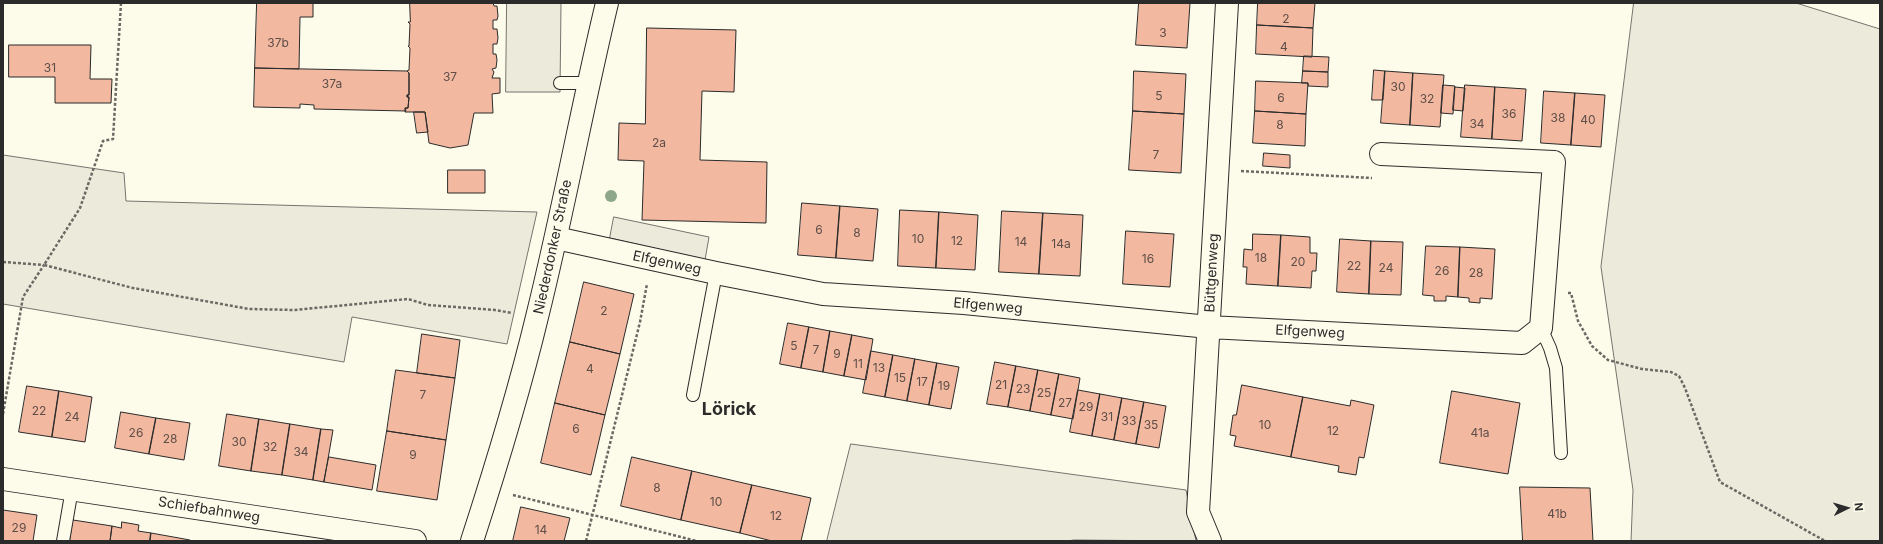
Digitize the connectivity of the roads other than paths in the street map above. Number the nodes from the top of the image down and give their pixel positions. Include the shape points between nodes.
1 (607, 3) edge
2 (1228, 3) edge
3 (560, 83) dead end
4 (588, 83) junction
5 (1381, 154) road end
6 (556, 238) junction
7 (716, 274) junction
8 (1209, 327) junction
9 (1541, 328) junction
10 (693, 395) dead end
11 (1561, 453) dead end
12 (3, 479) edge
13 (72, 489) junction
14 (63, 541) edge
15 (415, 541) edge
16 (472, 541) edge
17 (1210, 541) edge

1 - 4 street, Niederdonker Straße
2 - 8 street, Büttgenweg
3 - 4 lane
4 - 6 street, Niederdonker Straße
5 - 9 street via 1554,162
6 - 7 street, Elfgenweg
6 - 16 street, Niederdonker Straße via 537,318
7 - 8 street, Elfgenweg via 823,294 964,303
7 - 10 lane
8 - 9 street, Elfgenweg via 1522,343
8 - 17 street, Büttgenweg via 1198,512
9 - 11 lane via 1556,368
12 - 13 street, Schiefbahnweg
13 - 14 lane
13 - 15 street, Schiefbahnweg

